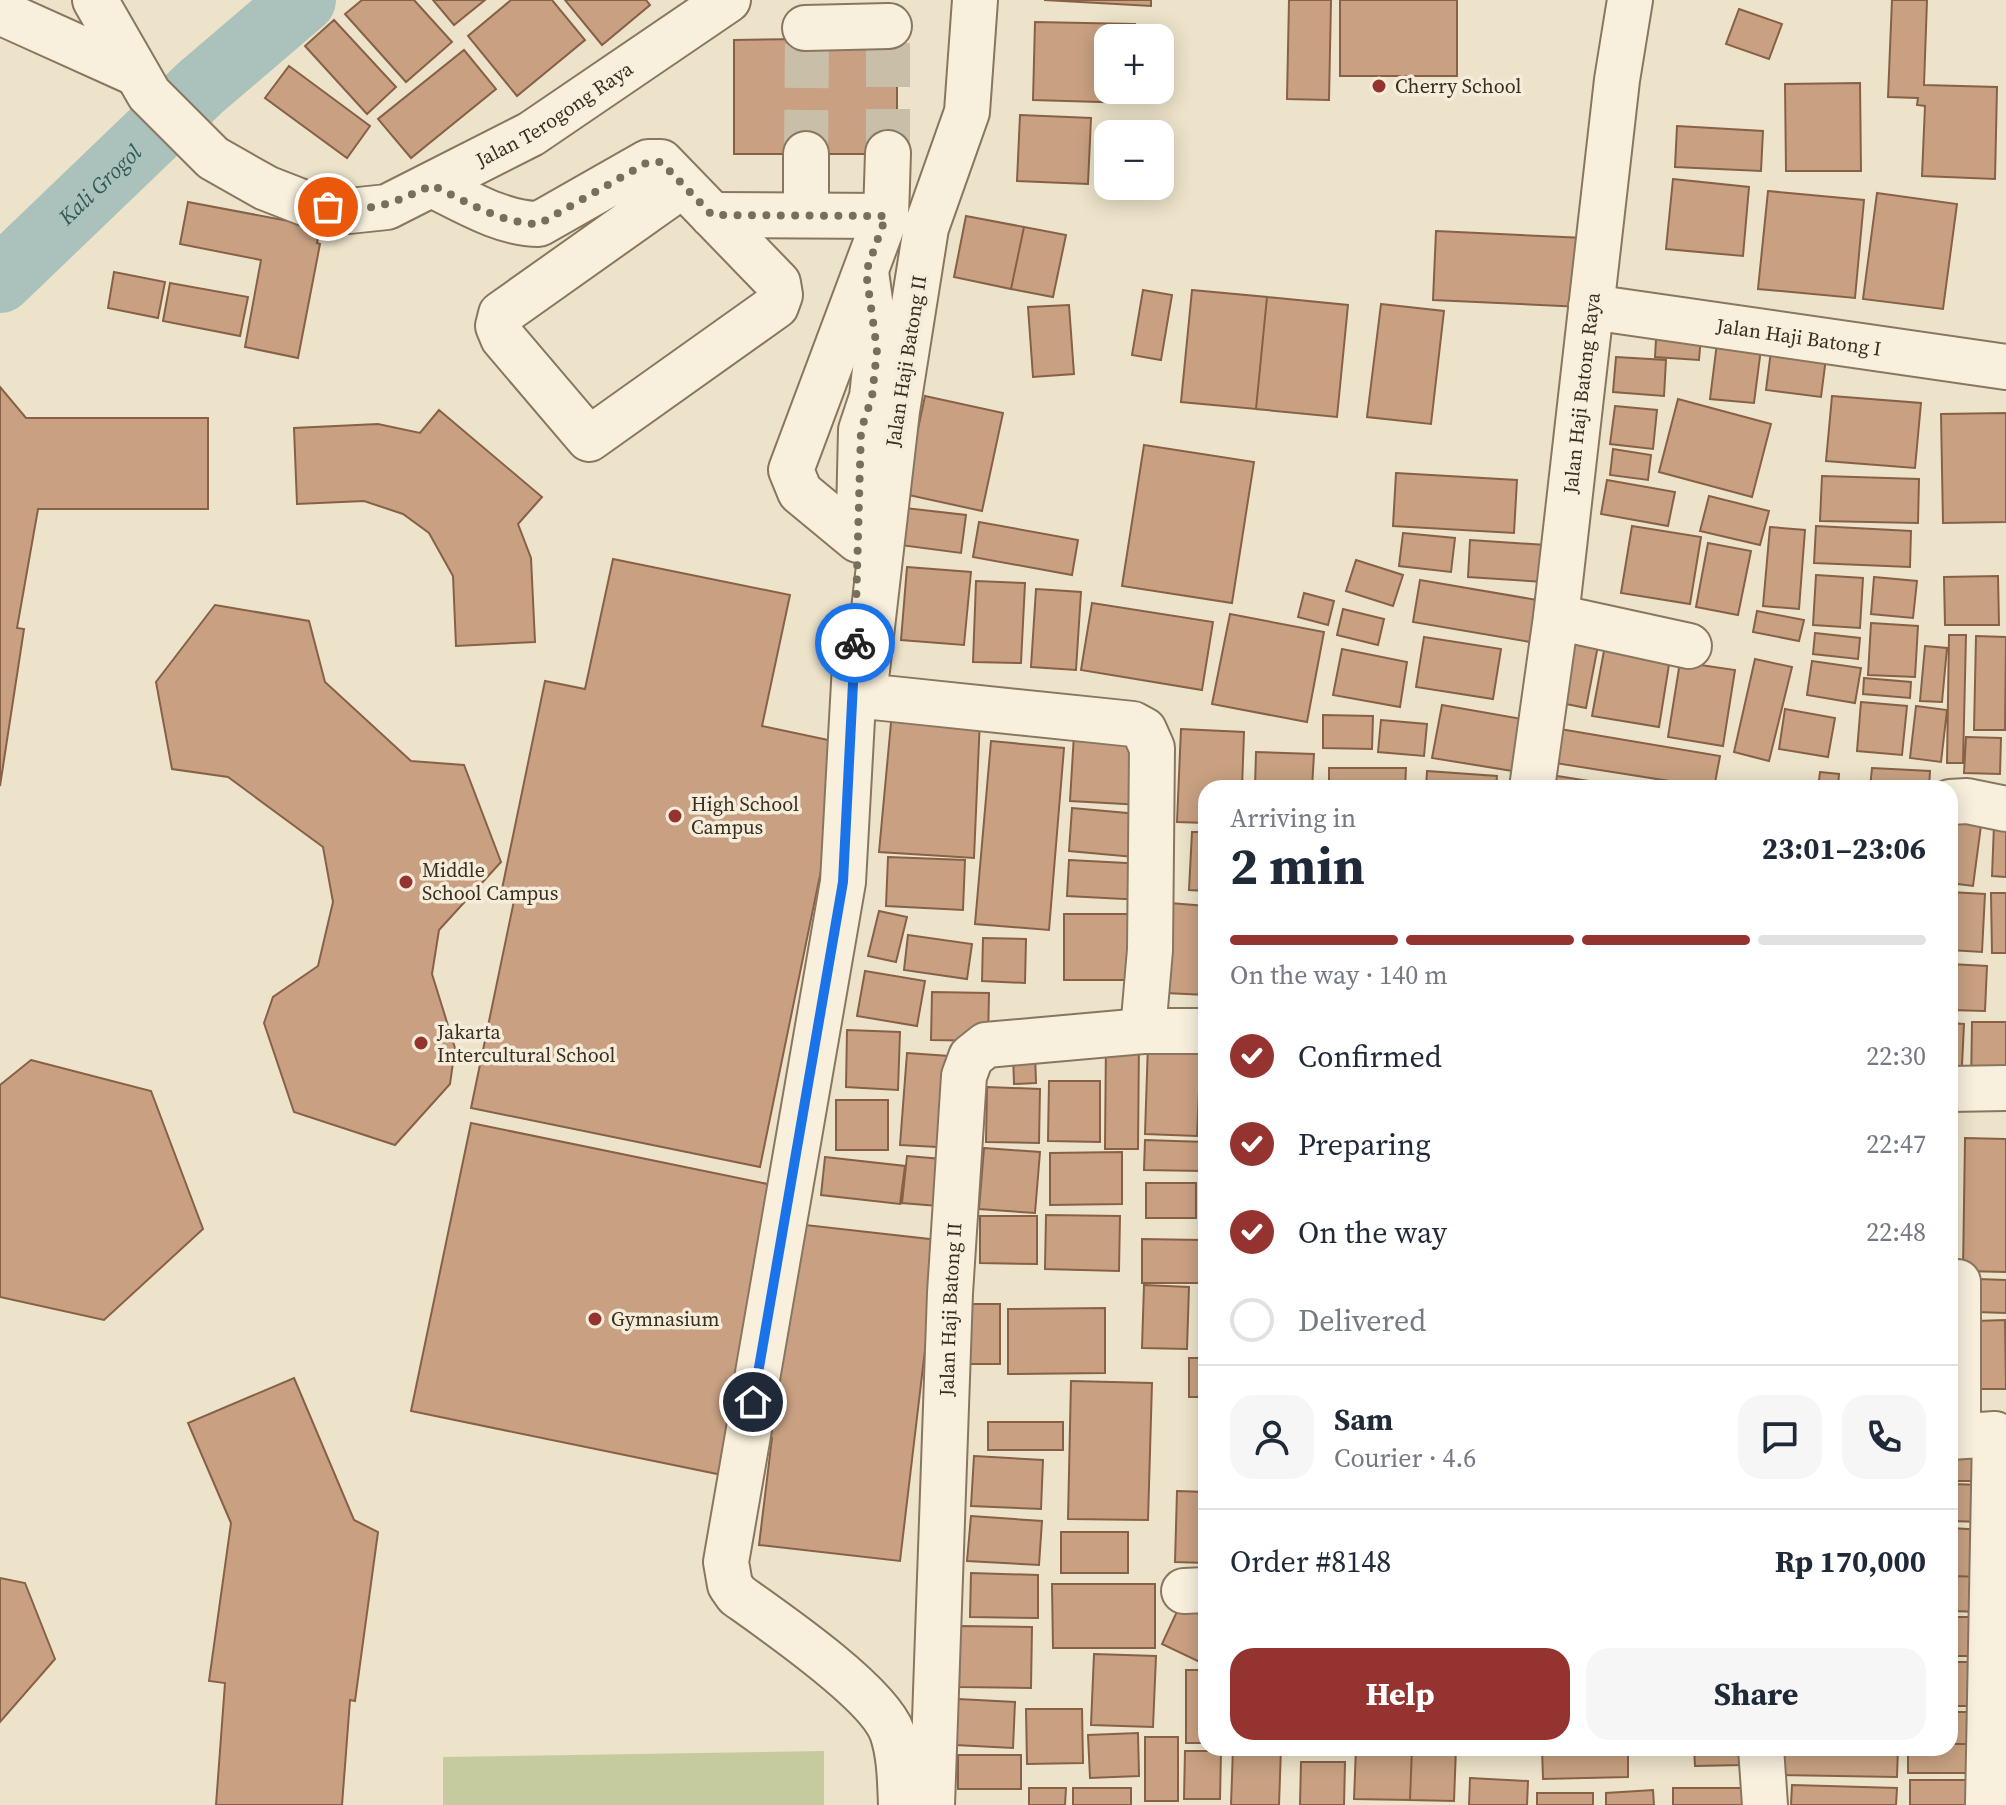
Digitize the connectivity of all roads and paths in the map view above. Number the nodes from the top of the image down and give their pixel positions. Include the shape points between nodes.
1 (95, 0) edge
2 (728, 0) edge
3 (975, 0) edge
4 (1630, 0) edge
5 (804, 22) edge
6 (888, 22) edge
7 (10, 26) edge
8 (141, 83) junction
9 (888, 153) tunnel mouth
10 (806, 154) tunnel mouth
11 (432, 185) junction
12 (698, 200) junction
13 (806, 215) junction
14 (886, 216) junction
15 (866, 272) junction
16 (1591, 307) junction
17 (2006, 367) edge
18 (812, 414) junction
19 (861, 430) junction
20 (858, 540) junction
21 (1556, 617) junction
22 (1689, 646) dead end
23 (1533, 780) edge
24 (1958, 802) edge
25 (2006, 809) edge
26 (1143, 1031) junction
27 (1198, 1031) edge
28 (2006, 1088) edge
29 (1958, 1089) edge
30 (1958, 1282) dead end
31 (1968, 1436) edge
32 (1999, 1596) edge
33 (1762, 1756) edge
34 (901, 1805) edge
35 (932, 1805) edge
36 (1765, 1805) edge
37 (1988, 1805) edge

1 - 8 street, Jalan Terogong Raya
2 - 11 street, Jalan Terogong Raya via 531,134
3 - 26 street, Jalan Haji Batong II via 967,112 926,228 874,586 864,696 1133,724 1144,730 1152,748 1153,843
4 - 16 street, Jalan Haji Batong Raya
5 - 6 street
7 - 8 street, Jalan Terogong Raya
8 - 11 street, Jalan Terogong Raya via 213,158 307,204 349,211 387,207
9 - 14 street
10 - 13 street
11 - 12 street via 479,209 539,224 648,162 661,162
12 - 12 street via 778,283 776,306 594,436 584,436 503,338 501,314
12 - 13 street
13 - 14 street
14 - 15 street
15 - 18 street
15 - 19 street via 877,350 872,397
16 - 17 street, Jalan Haji Batong I
16 - 21 street, Jalan Haji Batong Raya
18 - 19 street
18 - 20 street via 791,470 793,483
19 - 20 street
20 - 34 street via 843,882 726,1562 730,1585 872,1703 891,1731
21 - 22 street
21 - 23 street, Jalan Haji Batong Raya
24 - 25 street
26 - 27 street, Jalan Haji Batong II
26 - 35 street, Jalan Haji Batong II via 986,1045 971,1057 964,1076 950,1293
28 - 29 street
30 - 31 street
31 - 32 street
32 - 37 street
33 - 36 street

